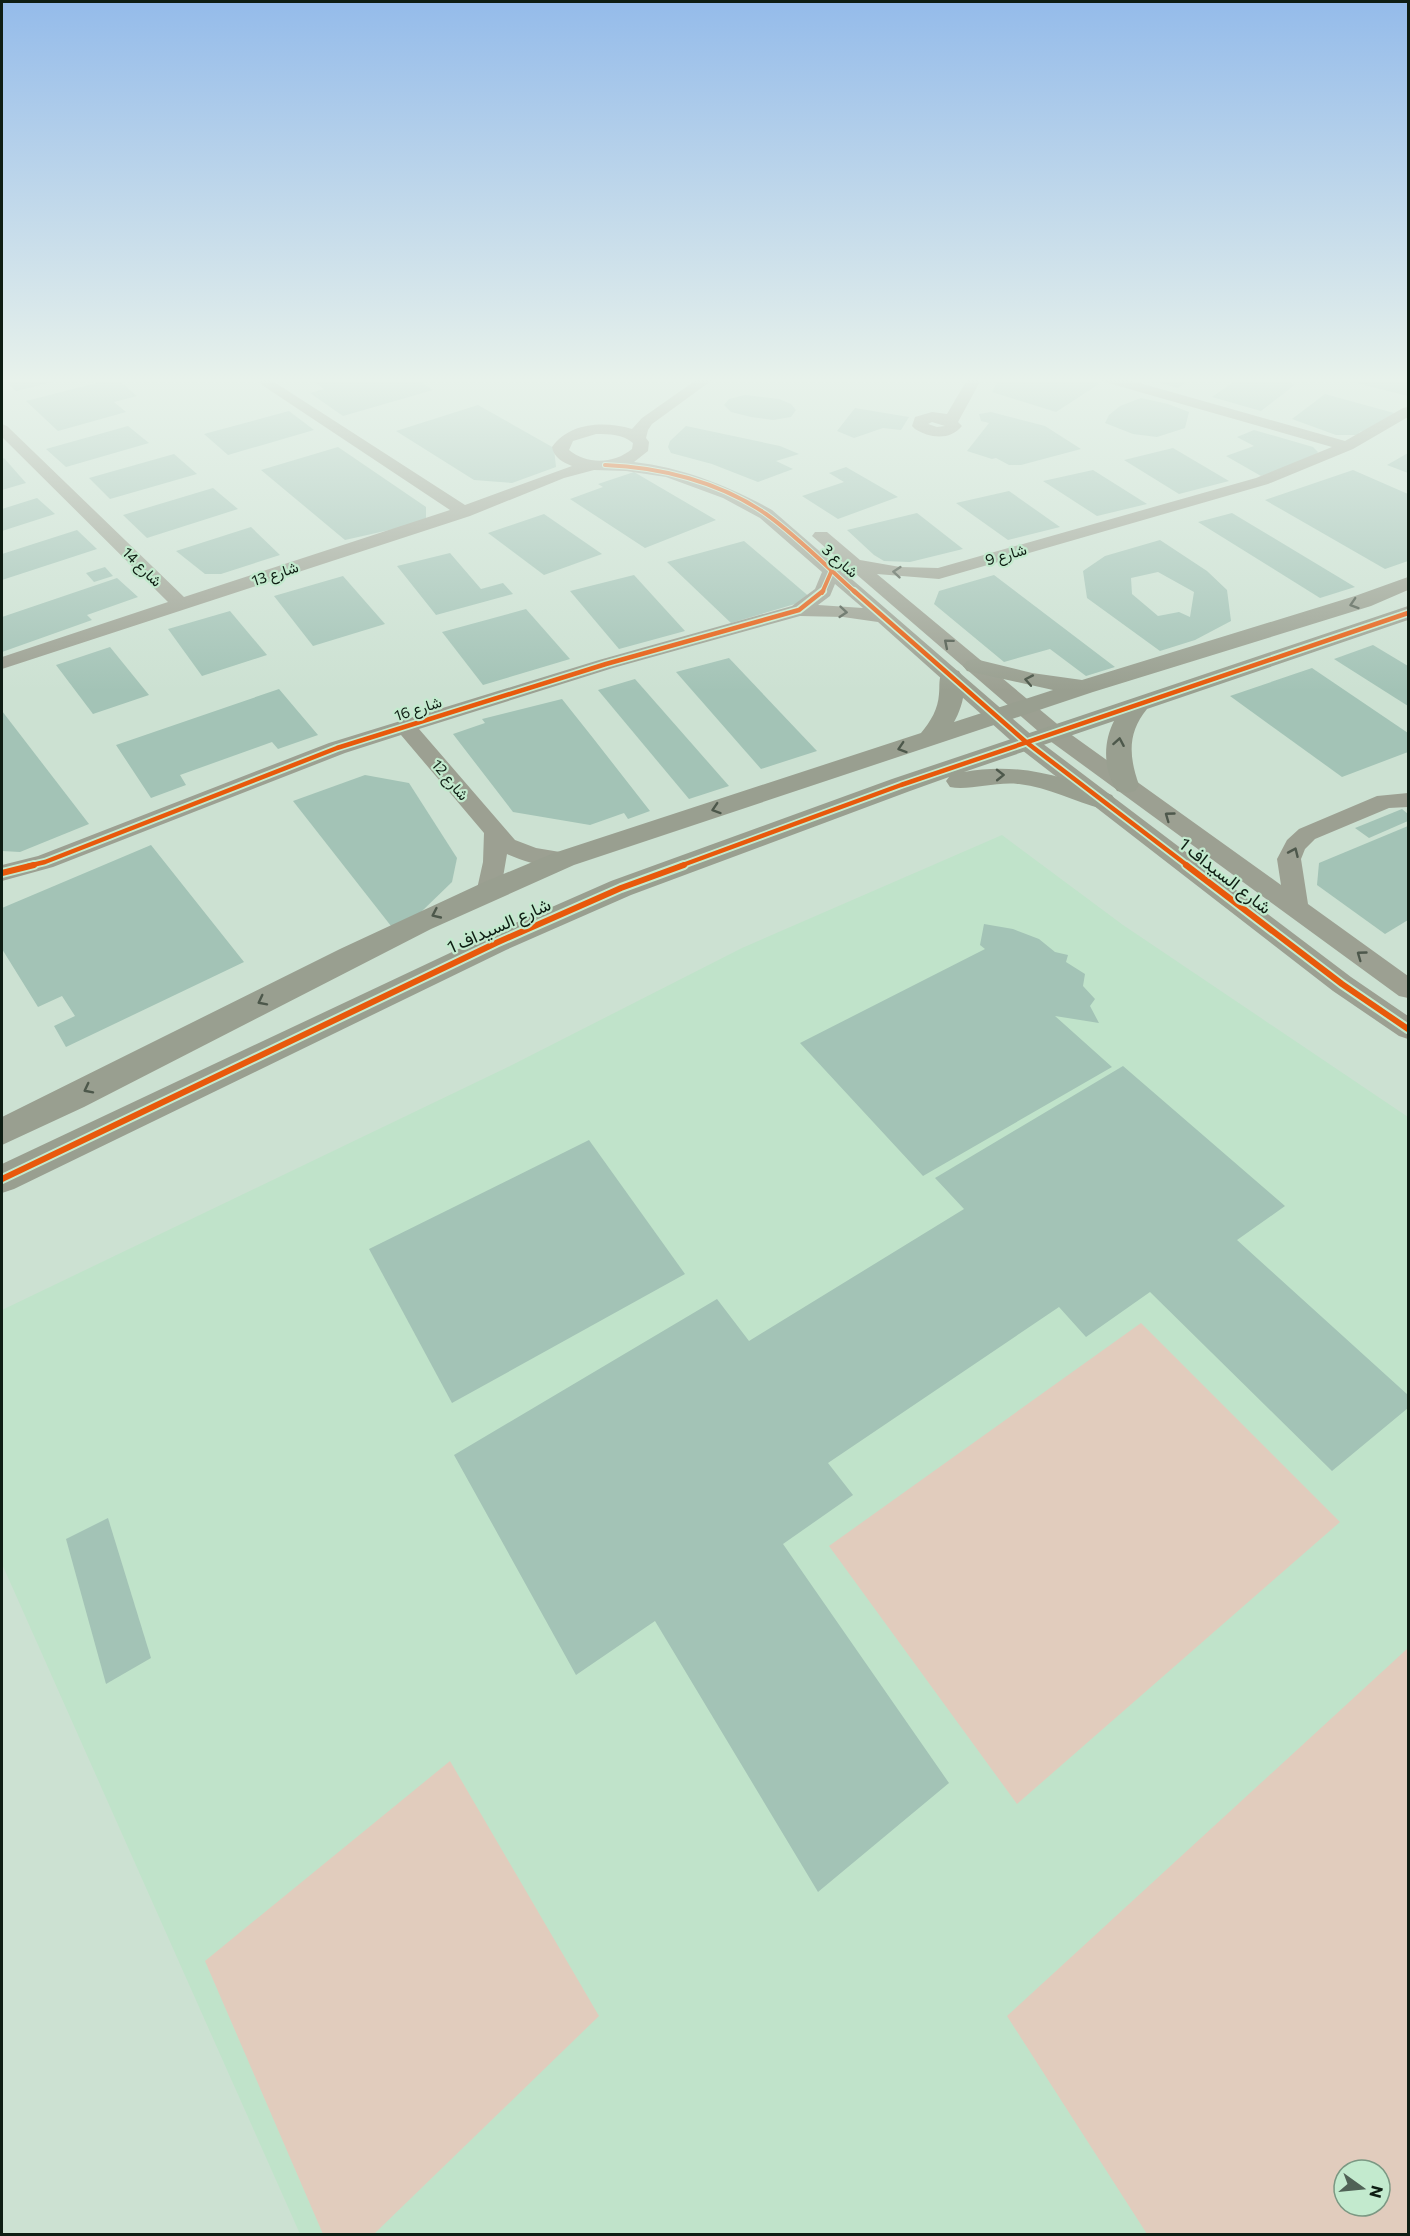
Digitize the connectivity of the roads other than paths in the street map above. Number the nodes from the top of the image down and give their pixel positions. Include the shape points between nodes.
1 (56, 482) edge
2 (419, 482) edge
3 (542, 482) edge
4 (698, 482) edge
5 (731, 482) edge
6 (1254, 482) edge
7 (464, 512) junction
8 (857, 565) junction
9 (832, 570) junction
10 (939, 574) junction
11 (1408, 583) edge
12 (180, 604) junction
13 (799, 610) junction
14 (1408, 613) edge
15 (916, 616) junction
16 (886, 618) junction
17 (1194, 654) junction
18 (2, 663) edge
19 (975, 666) junction
20 (951, 676) junction
21 (1085, 687) junction
22 (1140, 703) junction
23 (1025, 707) junction
24 (405, 726) junction
25 (1027, 729) junction
26 (930, 738) junction
27 (902, 784) junction
28 (1126, 785) junction
29 (1408, 800) edge
30 (1103, 801) junction
31 (853, 803) junction
32 (495, 834) junction
33 (564, 859) junction
34 (2, 873) edge
35 (489, 889) junction
36 (1296, 909) junction
37 (1408, 989) edge
38 (1408, 1029) edge
39 (9, 1126) edge
40 (2, 1179) edge

1 - 12 street, شارع 14
2 - 7 street
3 - 7 street, شارع 13
4 - 9 street, شارع 3 via 766,514
5 - 8 street, شارع 3 via 753,490 804,521
6 - 10 street, شارع 9
7 - 12 street, شارع 13
10 -> 8 street via 893,572
8 - 15 street, شارع 3
9 - 13 street, شارع 16 via 823,592
9 - 16 street, شارع 3
10 - 15 street via 921,592
11 -> 17 street
12 - 18 street, شارع 13
13 -> 16 street, شارع 16 via 843,611
13 - 24 street, شارع 16
14 - 22 street, شارع السيداف 1
19 -> 15 street, شارع 3
16 - 20 street, شارع 3
17 - 21 street
17 - 25 street via 1183,670
21 -> 19 street via 1032,680
19 - 23 street, شارع 3
20 - 25 street, شارع 3
20 - 26 street via 950,708
21 - 23 street
22 - 25 street, شارع السيداف 1
28 -> 22 street via 1117,753 1119,738 1123,725
23 - 25 street
24 - 32 street, شارع 12
24 - 34 street, شارع 16 via 260,776 45,862
25 - 26 street, شارع السيداف 1
25 - 27 street, شارع السيداف 1
25 - 28 street, شارع السيداف 1
25 - 30 street, شارع السيداف 1
25 - 31 street via 878,779
26 -> 33 street, شارع السيداف 1
27 -> 30 street via 930,788 982,776 1023,775 1064,785
27 - 31 street, شارع السيداف 1
36 -> 28 street, شارع السيداف 1
36 -> 29 street via 1289,859 1295,845 1307,834 1385,801
30 - 38 street, شارع السيداف 1 via 1342,984
31 - 40 street, شارع السيداف 1 via 621,888 496,942
32 - 33 street, شارع 12 via 523,854
32 - 35 street via 495,862
33 - 35 street, شارع السيداف 1
35 -> 39 street, شارع السيداف 1
37 -> 36 street, شارع السيداف 1

